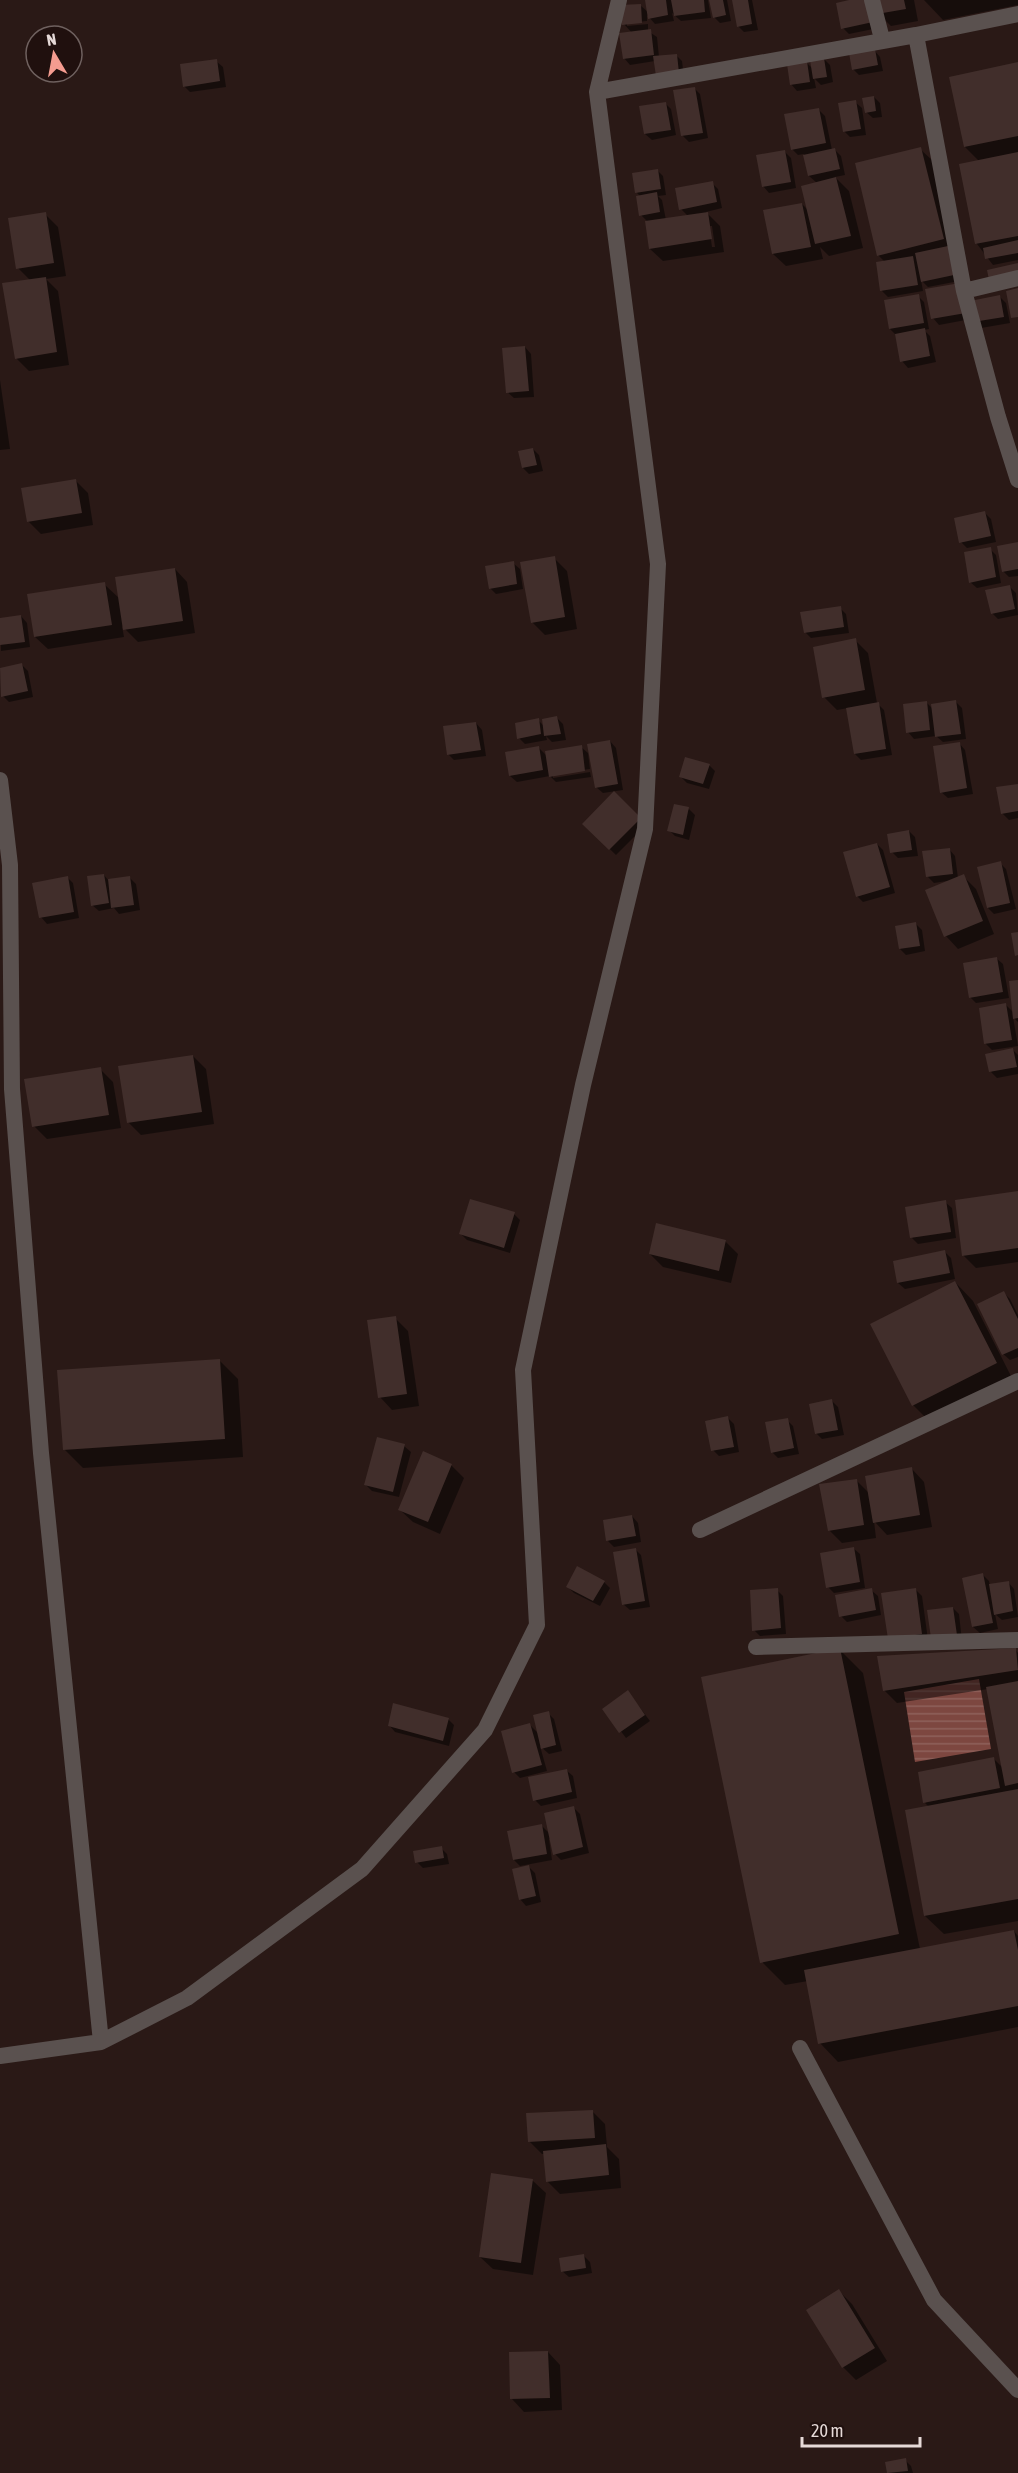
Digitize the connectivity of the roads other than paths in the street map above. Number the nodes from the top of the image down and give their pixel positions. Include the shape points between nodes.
1 (619, 0) edge
2 (872, 0) edge
3 (1018, 14) edge
4 (916, 35) junction
5 (882, 39) junction
6 (597, 92) junction
7 (1018, 278) edge
8 (964, 291) junction
9 (1018, 480) edge
10 (0, 780) edge
11 (1018, 1381) edge
12 (700, 1530) dead end
13 (1018, 1640) edge
14 (756, 1647) dead end
15 (101, 2042) junction
16 (800, 2048) dead end
17 (0, 2056) edge
18 (1018, 2390) edge

1 - 6 street
2 - 5 street
3 - 4 street
4 - 5 street
4 - 8 street
5 - 6 street
6 - 15 street via 658,564 645,829 583,1085 523,1370 537,1625 485,1730 363,1869 187,1998
7 - 8 street
8 - 9 street
10 - 15 street via 10,865 14,1112 41,1453
11 - 12 street
13 - 14 street
15 - 17 street
16 - 18 street via 934,2300

